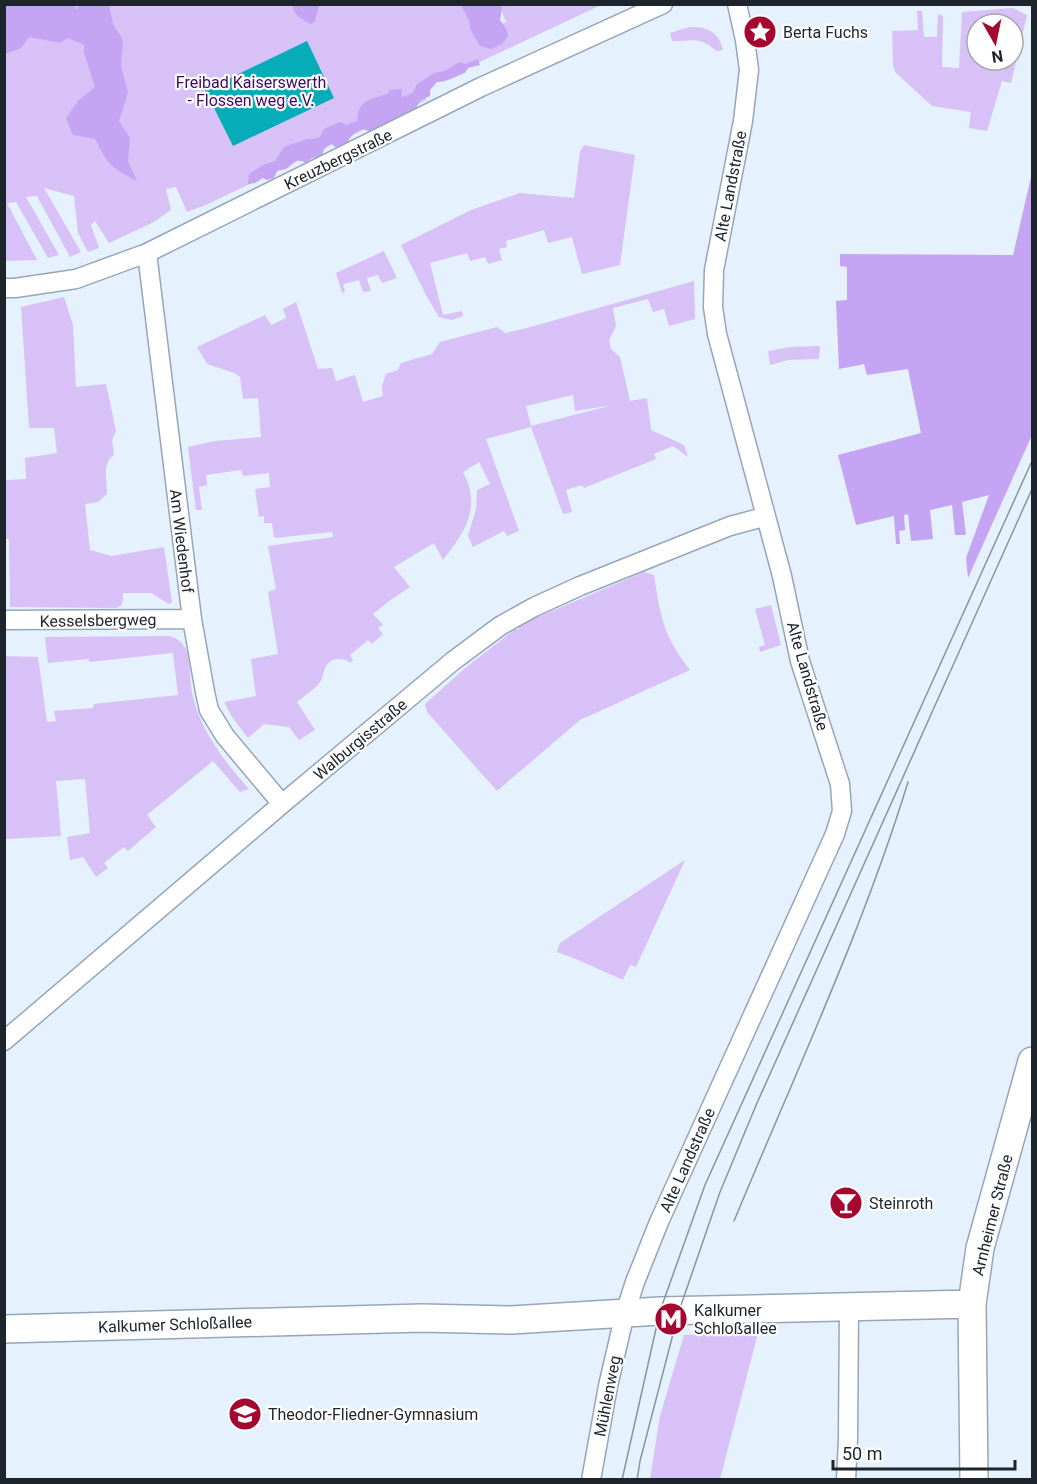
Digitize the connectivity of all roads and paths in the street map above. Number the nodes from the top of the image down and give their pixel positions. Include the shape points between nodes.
1 (663, 4) edge
2 (737, 4) edge
3 (147, 253) junction
4 (4, 288) edge
5 (764, 517) junction
6 (192, 619) junction
7 (4, 620) edge
8 (282, 804) junction
9 (4, 1041) edge
10 (1032, 1061) edge
11 (972, 1304) junction
12 (849, 1307) junction
13 (625, 1313) junction
14 (4, 1329) edge
15 (591, 1479) edge
16 (846, 1479) edge
17 (974, 1479) edge

1 - 3 street, Kreuzbergstraße via 481,87
2 - 5 street, Alte Landstraße via 748,77 714,270 713,307
3 - 4 street, Kreuzbergstraße via 76,279
3 - 6 street, Am Wiedenhof
5 - 8 street, Walburgisstraße via 730,526 580,586 500,626 453,660
5 - 13 street, Alte Landstraße via 782,576 800,661 840,784 840,822 659,1222
6 - 7 street, Kesselsbergweg
6 - 8 street, Am Wiedenhof via 209,710 232,745
8 - 9 street, Walburgisstraße
10 - 11 main road, Arnheimer Straße via 980,1248
11 - 12 main road, Kalkumer Schloßallee
11 - 17 main road, Arnheimer Straße
12 - 13 main road, Kalkumer Schloßallee
12 - 16 street
13 - 14 main road, Kalkumer Schloßallee via 511,1320 422,1318
13 - 15 street, Mühlenweg

